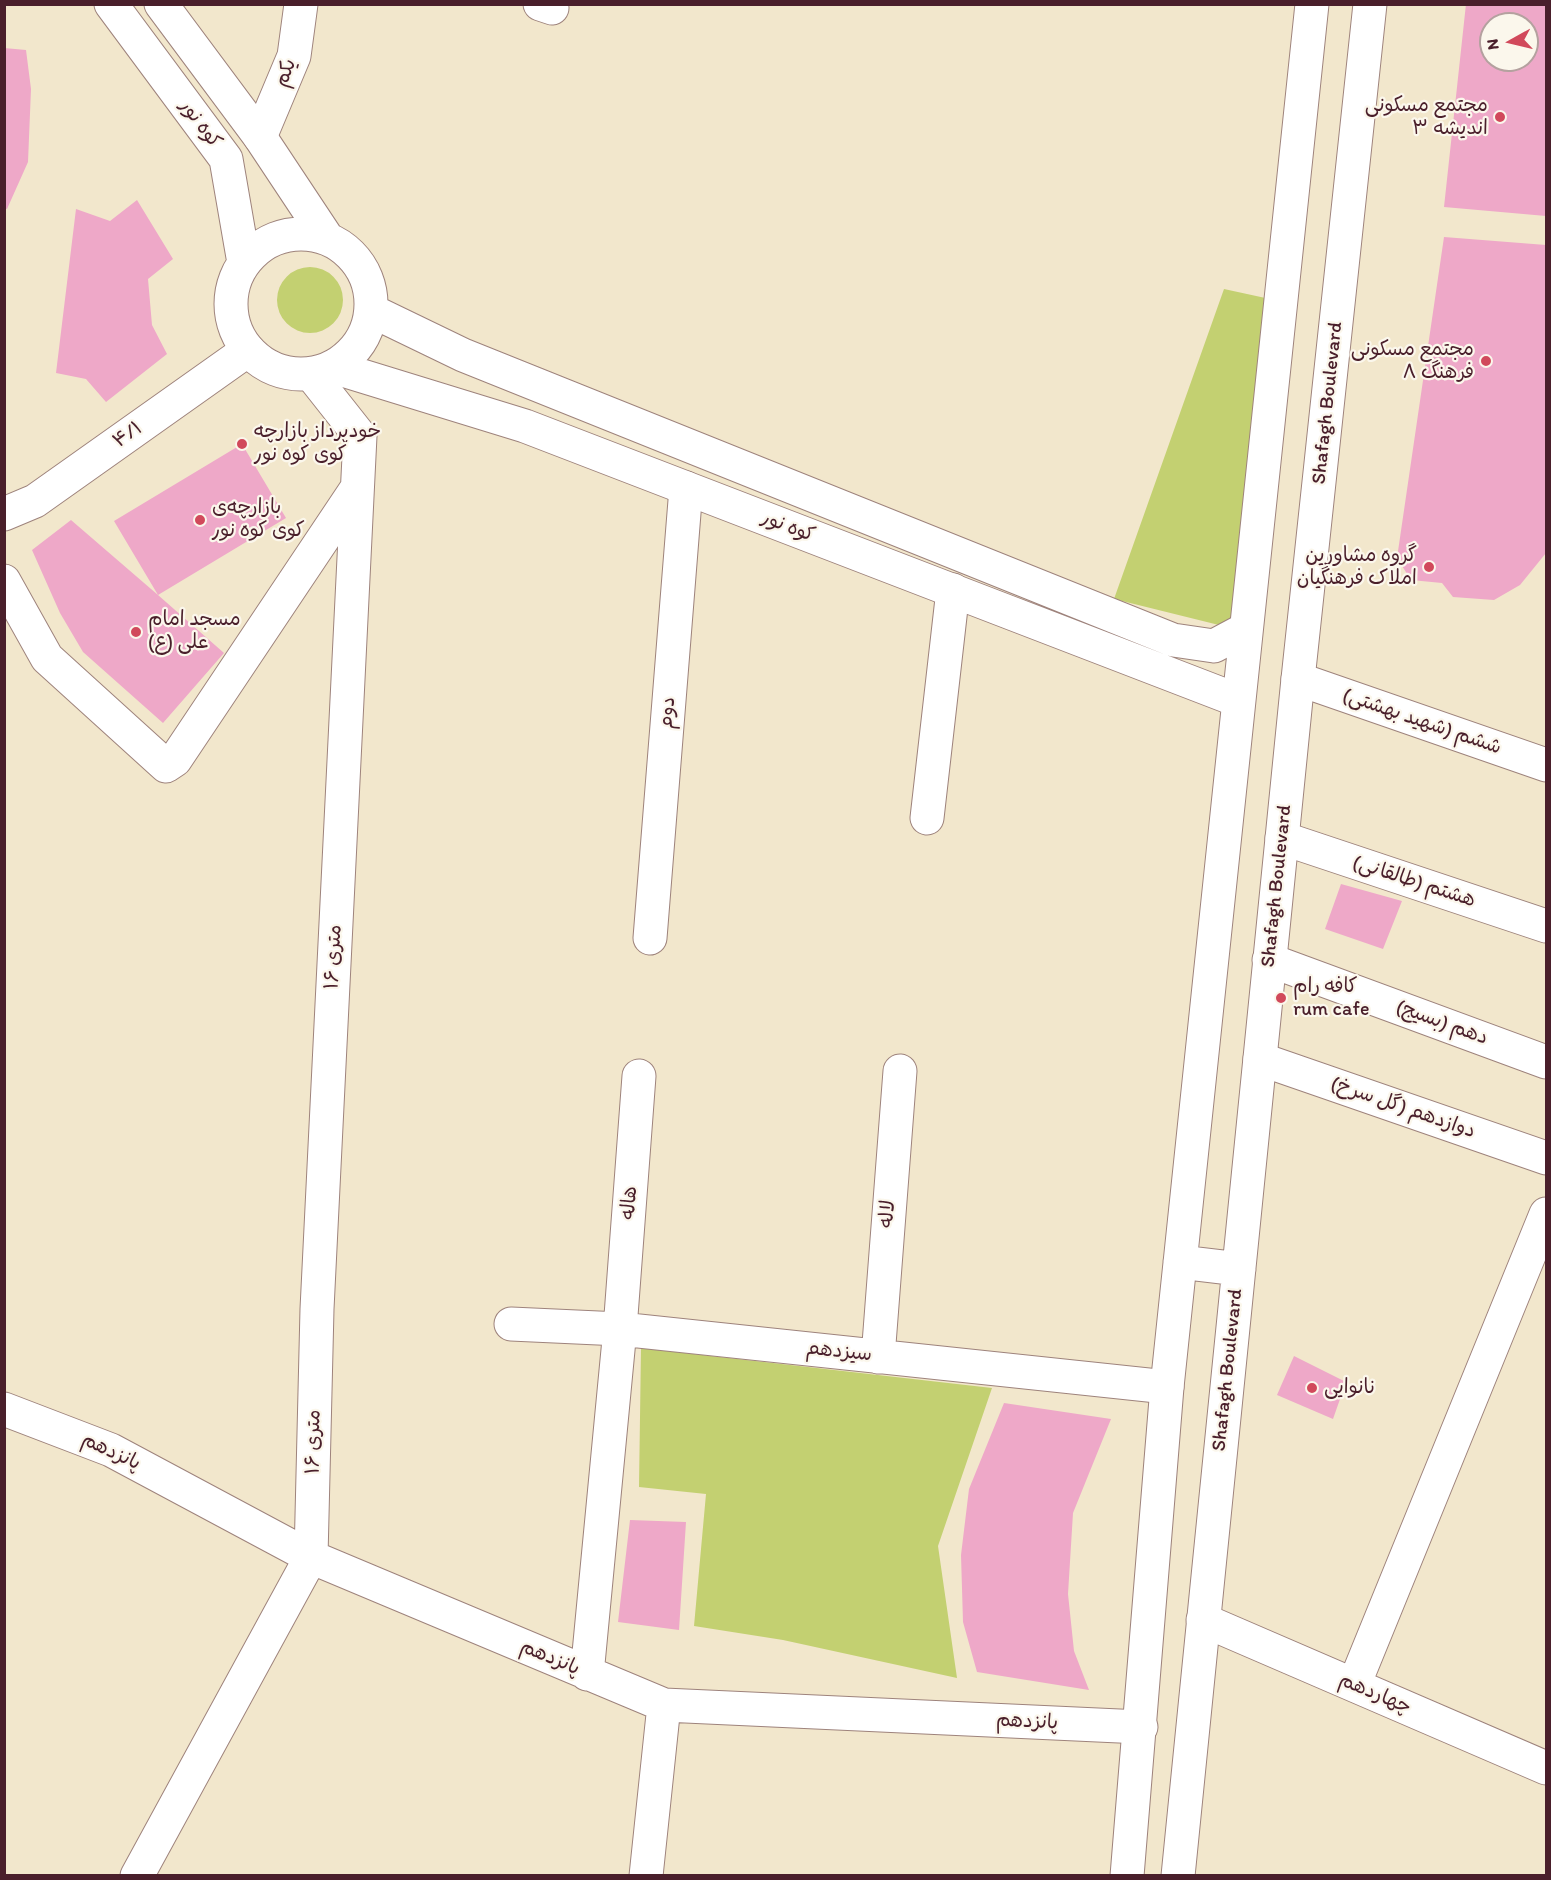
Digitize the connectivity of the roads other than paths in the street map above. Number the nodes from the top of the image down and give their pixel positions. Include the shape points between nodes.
1 (111, 4) edge
2 (161, 4) edge
3 (302, 4) edge
4 (1312, 4) edge
5 (1370, 4) edge
6 (260, 137) junction
7 (327, 238) junction
8 (244, 263) junction
9 (372, 311) junction
10 (248, 350) junction
11 (322, 371) junction
12 (686, 488) junction
13 (356, 490) junction
14 (4, 514) edge
15 (4, 581) edge
16 (953, 590) junction
17 (1244, 630) junction
18 (1201, 644) junction
19 (1298, 679) junction
20 (1198, 684) junction
21 (1237, 700) junction
22 (1546, 765) edge
23 (927, 818) dead end
24 (1282, 838) junction
25 (1546, 926) edge
26 (650, 938) dead end
27 (1269, 960) junction
28 (1260, 1059) junction
29 (1546, 1062) edge
30 (900, 1071) dead end
31 (639, 1076) dead end
32 (1546, 1158) edge
33 (1546, 1214) edge
34 (1180, 1262) junction
35 (1239, 1269) junction
36 (511, 1324) dead end
37 (620, 1329) junction
38 (878, 1357) junction
39 (1167, 1388) junction
40 (4, 1409) edge
41 (311, 1557) junction
42 (1203, 1620) junction
43 (587, 1674) junction
44 (1354, 1685) junction
45 (664, 1706) junction
46 (1141, 1727) junction
47 (1546, 1768) edge
48 (137, 1875) edge
49 (646, 1875) edge
50 (1127, 1875) edge
51 (1178, 1875) edge

1 - 8 street, کوه نور via 226,159
2 - 6 street, کوه نور
3 - 6 street, یکم via 294,56
4 - 17 street
5 - 19 street, Shafagh Boulevard
6 - 7 street, کوه نور
7 - 8 street via 281,236 261,246
7 - 9 street via 362,267
8 - 10 street via 234,284 231,307 235,330
9 - 11 street via 365,334 352,353
9 - 18 street, کوه نور via 463,355 1173,640
10 - 11 street via 266,365 288,374
10 - 14 street, ۴/۱ via 35,501
11 - 12 street, کوه نور via 525,426
11 - 13 street, ۱۶ متری via 360,436
12 - 16 street, کوه نور
12 - 26 street, دوم
13 - 15 street via 175,760 166,766 47,658
13 - 41 street, ۱۶ متری via 317,1309
16 - 20 street, کوه نور
16 - 23 street
17 - 18 street, کوه نور via 1214,646
17 - 21 street
18 - 20 street via 1212,658 1210,675
19 - 22 street, ششم (شهید بهشتی)
19 - 24 street, Shafagh Boulevard
20 - 21 street, کوه نور
21 - 34 street
24 - 25 street, هشتم (طالقانی)
24 - 27 street, Shafagh Boulevard
27 - 28 street, Shafagh Boulevard
27 - 29 street, دهم (بسیج)
28 - 32 street, دوازدهم (گل سرخ)
28 - 35 street, Shafagh Boulevard
30 - 38 street, لاله
31 - 37 street, هاله
33 - 44 street
34 - 35 street
34 - 39 street
35 - 42 street, Shafagh Boulevard
36 - 37 street, سیزدهم
37 - 38 street, سیزدهم
37 - 43 street, هاله
38 - 39 street, سیزدهم
39 - 46 street
40 - 41 street, پانزدهم via 111,1450
41 - 43 street, پانزدهم
41 - 48 street
42 - 44 street, چهاردهم
42 - 51 street, Shafagh Boulevard
43 - 45 street, پانزدهم
44 - 47 street, چهاردهم
45 - 46 street, پانزدهم
45 - 49 street
46 - 50 street

